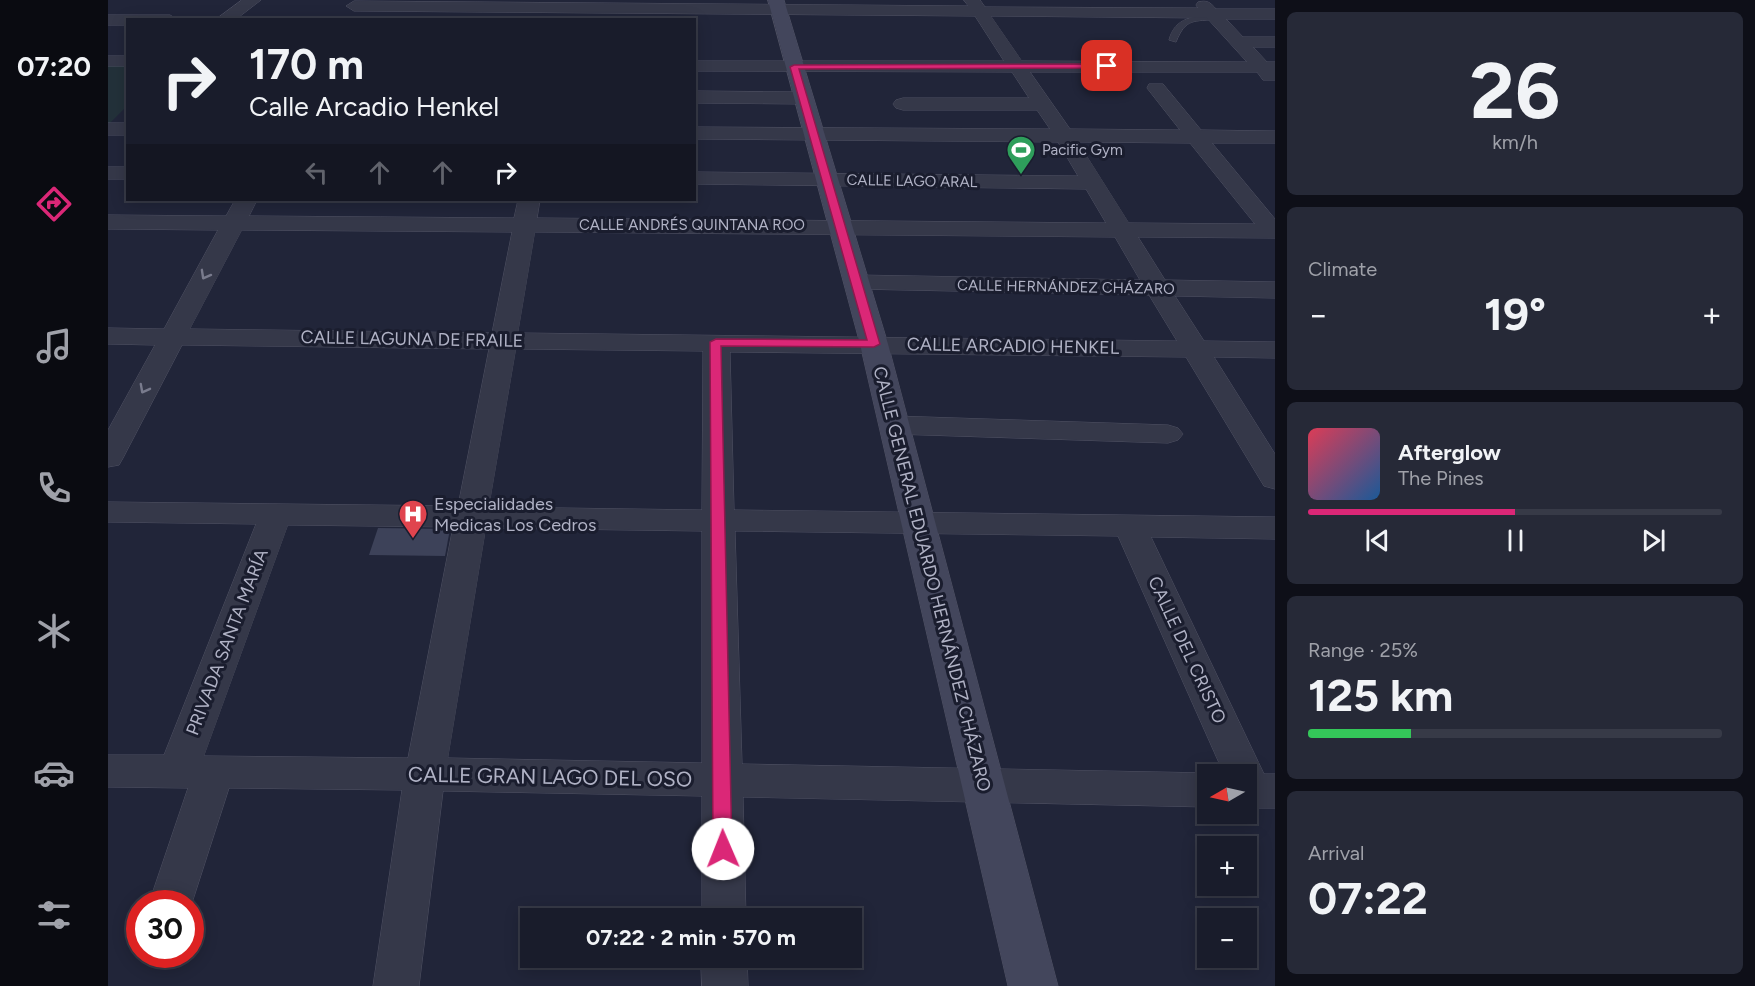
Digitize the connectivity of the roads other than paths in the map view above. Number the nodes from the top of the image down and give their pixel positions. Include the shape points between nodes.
1 (253, 0) edge
2 (1134, 0) edge
3 (1199, 0) edge
4 (455, 4) edge
5 (777, 5) edge
6 (975, 5) edge
7 (353, 8) edge
8 (557, 9) edge
9 (1145, 13) junction
10 (1275, 14) edge
11 (1214, 15) junction
12 (226, 18) edge
13 (108, 20) edge
14 (126, 20) edge
15 (1173, 40) dead end
16 (1238, 42) junction
17 (1275, 42) edge
18 (108, 61) edge
19 (126, 61) edge
20 (696, 66) edge
21 (1018, 66) junction
22 (794, 67) junction
23 (1268, 67) edge
24 (1275, 81) edge
25 (1156, 88) dead end
26 (696, 97) edge
27 (803, 98) junction
28 (903, 104) dead end
29 (1044, 104) junction
30 (108, 129) edge
31 (126, 129) edge
32 (696, 133) edge
33 (814, 134) junction
34 (1065, 137) junction
35 (1196, 137) junction
36 (1275, 137) edge
37 (108, 173) edge
38 (126, 173) edge
39 (696, 177) edge
40 (827, 180) junction
41 (1093, 183) junction
42 (245, 201) edge
43 (527, 212) edge
44 (108, 222) edge
45 (233, 224) junction
46 (840, 226) junction
47 (1122, 230) junction
48 (1274, 231) edge
49 (856, 282) junction
50 (1158, 288) junction
51 (1275, 290) edge
52 (108, 336) edge
53 (171, 337) junction
54 (504, 340) junction
55 (716, 342) junction
56 (874, 344) junction
57 (1196, 348) junction
58 (1275, 350) edge
59 (894, 425) junction
60 (1168, 434) dead end
61 (108, 458) edge
62 (1275, 479) edge
63 (108, 512) edge
64 (276, 514) junction
65 (471, 517) junction
66 (718, 520) junction
67 (918, 523) junction
68 (1130, 526) junction
69 (1275, 528) edge
70 (1243, 764) edge
71 (108, 771) edge
72 (196, 771) junction
73 (425, 774) junction
74 (722, 780) junction
75 (983, 785) junction
76 (1197, 790) edge
77 (173, 890) edge
78 (724, 908) edge
79 (724, 968) edge
80 (396, 986) edge
81 (724, 986) edge
82 (1033, 986) edge

1 - 12 street
2 - 9 street
3 - 11 street
4 - 7 street
4 - 8 street
5 - 6 street
5 - 8 street
5 - 22 main road, CALLE GENERAL EDUARDO HERNÁNDEZ CHÁZARO via 783,46
6 - 9 street
6 - 21 street
9 - 11 street
10 - 11 street
11 - 15 lane via 1184,21 1174,31
11 - 16 street
13 - 14 street
16 - 17 street
16 - 23 street
18 - 19 street
20 - 22 street
21 - 22 street
21 - 23 street
21 - 29 street
22 - 27 main road, CALLE GENERAL EDUARDO HERNÁNDEZ CHÁZARO
23 - 24 street
25 - 35 street
26 - 27 street
27 - 33 main road, CALLE GENERAL EDUARDO HERNÁNDEZ CHÁZARO
28 - 29 street
29 - 34 street
30 - 31 street
32 - 33 street
33 - 34 street
33 - 40 main road, CALLE GENERAL EDUARDO HERNÁNDEZ CHÁZARO
34 - 35 street
34 - 41 street
35 - 36 street
35 - 48 street
37 - 38 street
39 - 40 street, CALLE LAGO ARAL
40 - 41 street, CALLE LAGO ARAL
40 - 46 main road, CALLE GENERAL EDUARDO HERNÁNDEZ CHÁZARO
41 - 47 street
42 - 45 street
43 - 45 street, CALLE ANDRÉS QUINTANA ROO
43 - 46 street, CALLE ANDRÉS QUINTANA ROO
43 - 54 street
44 - 45 street, CALLE ANDRÉS QUINTANA ROO
45 -> 53 street
46 - 47 street, CALLE ANDRÉS QUINTANA ROO
46 - 49 main road, CALLE GENERAL EDUARDO HERNÁNDEZ CHÁZARO
47 - 48 street, CALLE ANDRÉS QUINTANA ROO
47 - 50 street
49 - 50 street, CALLE HERNÁNDEZ CHÁZARO
49 - 56 main road, CALLE GENERAL EDUARDO HERNÁNDEZ CHÁZARO
50 - 51 street, CALLE HERNÁNDEZ CHÁZARO
50 - 57 street
52 - 53 street, CALLE LAGUNA DE FRAILE
53 - 54 street, CALLE LAGUNA DE FRAILE
53 -> 61 street
54 - 55 street, CALLE LAGUNA DE FRAILE
54 - 65 street
55 - 56 street, CALLE ARCADIO HENKEL
55 - 66 street
56 - 57 street, CALLE ARCADIO HENKEL
56 - 59 main road, CALLE GENERAL EDUARDO HERNÁNDEZ CHÁZARO
57 - 58 street, CALLE ARCADIO HENKEL
57 - 62 street
59 - 60 street
59 - 67 main road, CALLE GENERAL EDUARDO HERNÁNDEZ CHÁZARO
63 - 64 street
64 - 65 street
64 - 72 street, PRIVADA SANTA MARÍA
65 - 66 street
65 - 73 street
66 - 67 street
66 - 74 street
67 - 68 street
67 - 75 main road, CALLE GENERAL EDUARDO HERNÁNDEZ CHÁZARO
68 - 69 street
68 - 70 street, CALLE DEL CRISTO
71 - 72 street, CALLE GRAN LAGO DEL OSO
72 - 73 street, CALLE GRAN LAGO DEL OSO
72 - 77 street, PRIVADA SANTA MARÍA
73 - 74 street, CALLE GRAN LAGO DEL OSO
73 - 80 street
74 - 75 street, CALLE GRAN LAGO DEL OSO
74 - 78 street
75 - 76 street, CALLE GRAN LAGO DEL OSO
75 - 82 main road, CALLE GENERAL EDUARDO HERNÁNDEZ CHÁZARO
79 - 81 street

